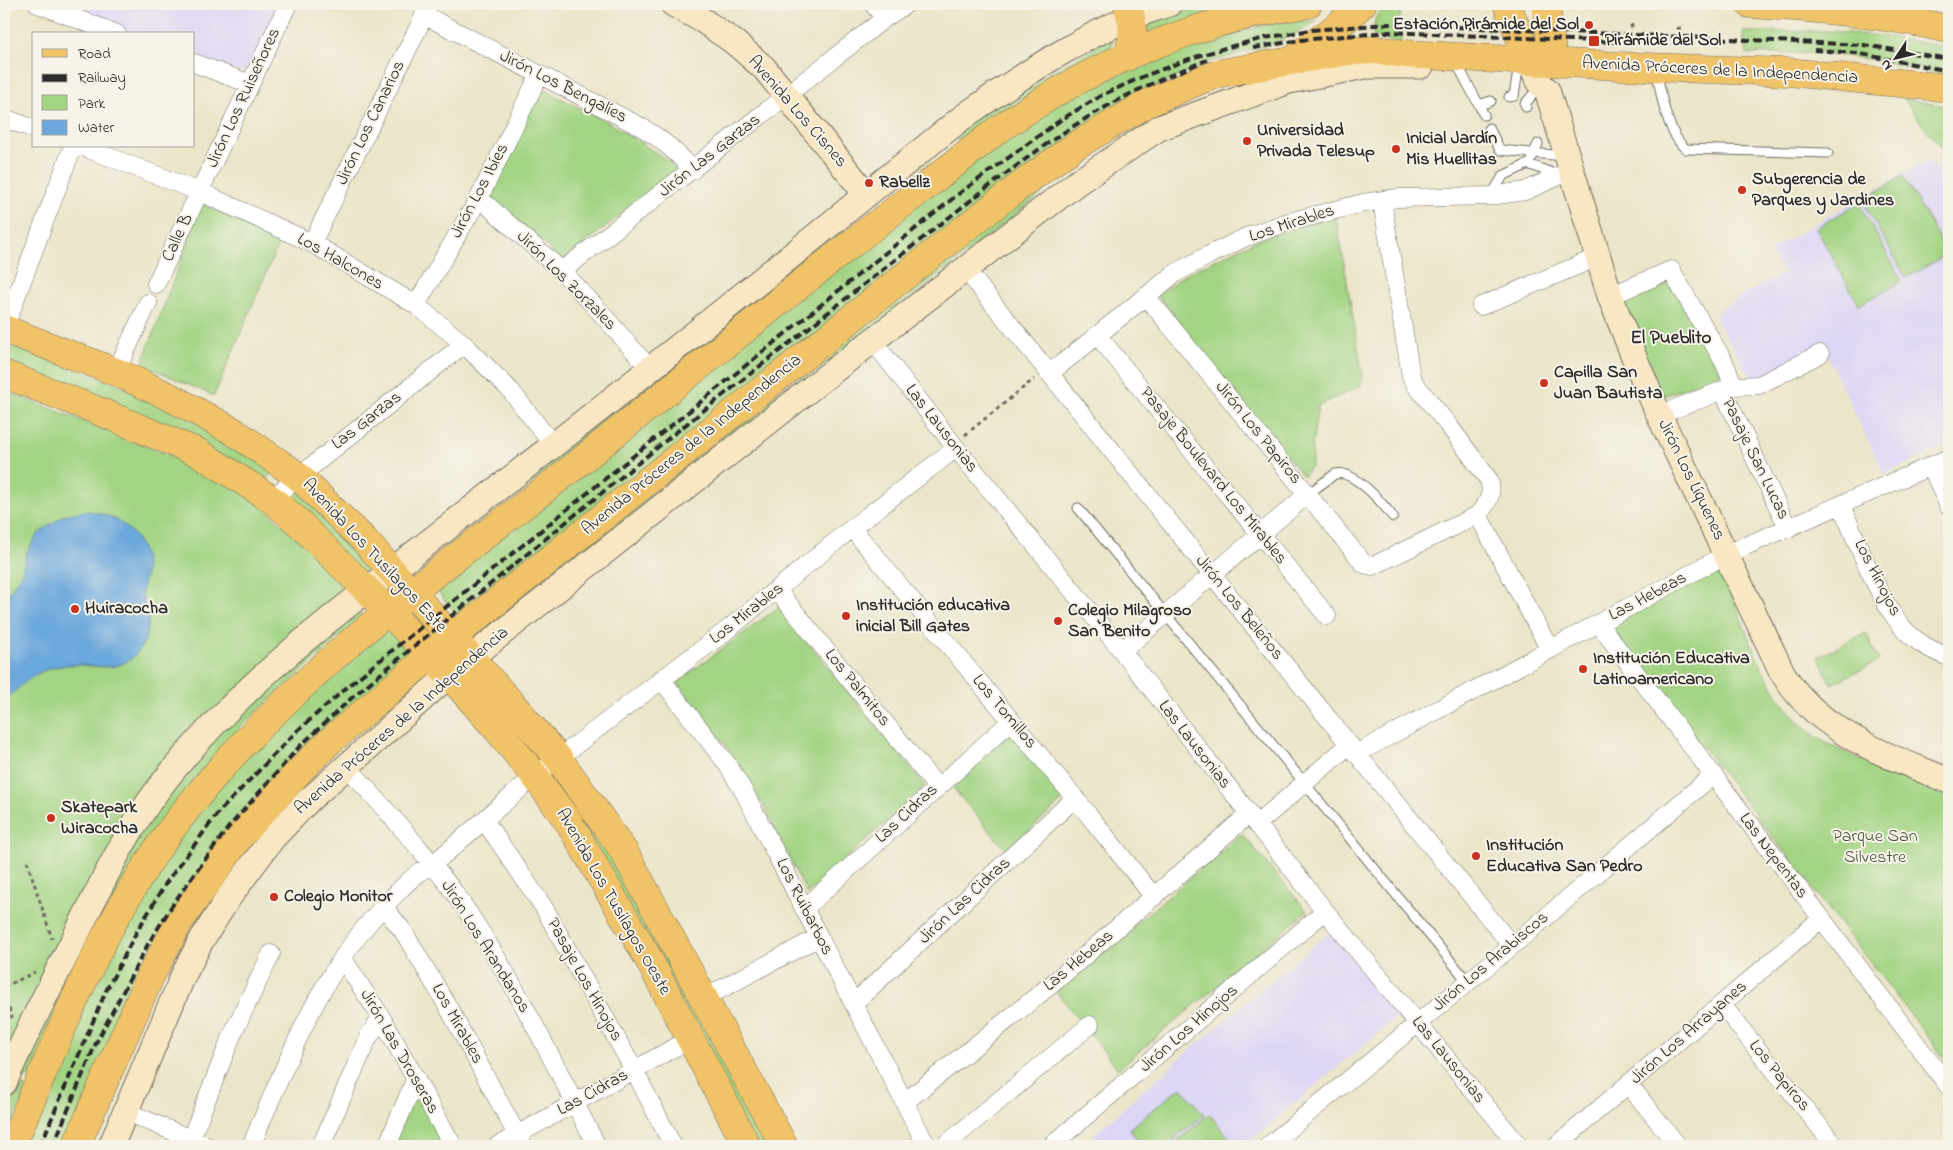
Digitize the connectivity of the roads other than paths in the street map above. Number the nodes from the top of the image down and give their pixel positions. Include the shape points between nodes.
1 (38, 4) edge
2 (288, 4) edge
3 (673, 4) edge
4 (874, 4) edge
5 (906, 4) edge
6 (1168, 4) edge
7 (1308, 4) edge
8 (1362, 4) edge
9 (1507, 4) edge
10 (1546, 4) edge
11 (1750, 4) edge
12 (57, 7) edge
13 (427, 10) edge
14 (1129, 11) edge
15 (885, 18) junction
16 (1949, 29) edge
17 (113, 32) edge
18 (1127, 57) junction
19 (1291, 60) junction
20 (195, 63) edge
21 (1458, 66) junction
22 (1657, 68) junction
23 (1538, 71) junction
24 (539, 75) junction
25 (250, 84) junction
26 (1949, 88) edge
27 (787, 95) junction
28 (1491, 101) dead end
29 (1479, 105) junction
30 (1484, 115) dead end
31 (4, 118) edge
32 (32, 128) edge
33 (1159, 128) junction
34 (1489, 128) dead end
35 (1538, 144) dead end
36 (72, 148) edge
37 (86, 148) edge
38 (1534, 153) junction
39 (1828, 153) dead end
40 (1528, 164) junction
41 (1565, 167) junction
42 (693, 170) junction
43 (200, 192) junction
44 (866, 194) junction
45 (1491, 196) junction
46 (479, 198) junction
47 (1382, 200) junction
48 (312, 243) junction
49 (1598, 257) junction
50 (966, 270) junction
51 (562, 271) junction
52 (156, 284) dead end
53 (1146, 296) junction
54 (1610, 296) junction
55 (148, 303) dead end
56 (416, 306) junction
57 (1481, 306) dead end
58 (4, 329) edge
59 (1098, 336) junction
60 (873, 341) junction
61 (464, 344) junction
62 (1820, 354) dead end
63 (650, 368) junction
64 (1049, 371) junction
65 (116, 372) junction
66 (4, 374) edge
67 (1729, 389) junction
68 (1659, 415) junction
69 (553, 445) junction
70 (954, 446) junction
71 (1949, 458) edge
72 (1930, 466) junction
73 (298, 476) junction
74 (1308, 494) junction
75 (270, 499) junction
76 (1841, 505) junction
77 (1949, 507) edge
78 (1078, 508) dead end
79 (1478, 515) junction
80 (341, 516) junction
81 (1394, 517) dead end
82 (297, 521) junction
83 (852, 528) junction
84 (1788, 528) junction
85 (1262, 535) junction
86 (1727, 554) junction
87 (391, 570) junction
88 (1212, 575) junction
89 (367, 589) junction
90 (777, 590) junction
91 (411, 593) junction
92 (389, 612) junction
93 (1166, 613) junction
94 (1327, 616) dead end
95 (1599, 624) junction
96 (451, 638) junction
97 (1550, 650) junction
98 (1122, 651) junction
99 (430, 655) junction
100 (1949, 657) edge
101 (459, 667) junction
102 (662, 679) junction
103 (1010, 721) junction
104 (1353, 749) junction
105 (558, 758) junction
106 (347, 766) junction
107 (535, 776) junction
108 (1712, 776) junction
109 (1949, 781) edge
110 (1305, 783) junction
111 (937, 787) junction
112 (1076, 798) junction
113 (1252, 819) junction
114 (484, 820) junction
115 (432, 865) junction
116 (1154, 897) junction
117 (383, 906) junction
118 (804, 909) junction
119 (1326, 911) junction
120 (1821, 919) junction
121 (819, 937) junction
122 (1512, 946) junction
123 (272, 954) dead end
124 (343, 959) junction
125 (1468, 982) junction
126 (704, 998) junction
127 (854, 1003) junction
128 (1722, 1005) junction
129 (381, 1017) junction
130 (1418, 1024) junction
131 (1090, 1025) dead end
132 (690, 1039) junction
133 (634, 1070) junction
134 (416, 1078) junction
135 (4, 1083) edge
136 (1630, 1085) junction
137 (1949, 1087) edge
138 (905, 1102) junction
139 (575, 1103) junction
140 (125, 1111) junction
141 (520, 1140) edge
142 (195, 1144) edge
143 (12, 1146) edge
144 (76, 1146) edge
145 (111, 1146) edge
146 (251, 1146) edge
147 (321, 1146) edge
148 (386, 1146) edge
149 (453, 1146) edge
150 (497, 1146) edge
151 (597, 1146) edge
152 (673, 1146) edge
153 (747, 1146) edge
154 (784, 1146) edge
155 (928, 1146) edge
156 (944, 1146) edge
157 (1051, 1146) edge
158 (1268, 1146) edge
159 (1519, 1146) edge
160 (1556, 1146) edge
161 (1678, 1146) edge
162 (1835, 1146) edge

1 - 12 street
2 - 25 street, Jirón Los Ruiseñores
3 - 27 main road, Avenida Los Cisnes via 734,42 764,68
4 - 15 street
5 - 15 street, Jirón Las Garzas
6 - 14 main road
7 - 18 main road via 1214,24
8 - 19 main road via 1340,25
9 - 23 main road
10 - 23 main road
11 - 16 main road via 1844,10
12 - 17 street
13 - 24 street, Jirón Los Bengalíes
13 - 48 street, Jirón Los Canarios
14 - 18 main road via 1133,38
14 - 44 main road via 963,117
15 - 27 street, Jirón Las Garzas
18 - 91 main road via 1068,86 995,132
19 - 23 main road, Avenida Próceres de la Independencia via 1377,50
19 - 33 main road via 1199,103
19 - 96 main road, Avenida Próceres de la Independencia via 1203,79 1148,103 1075,146 949,241
20 - 25 street
21 - 23 main road, Avenida Próceres de la Independencia
21 - 29 lane
21 - 33 main road, Avenida Próceres de la Independencia via 1348,68 1289,81
22 - 23 main road, Avenida Próceres de la Independencia
22 - 26 main road, Avenida Próceres de la Independencia via 1796,73
22 - 39 lane via 1670,122 1680,145 1686,149
23 - 23 lane via 1526,105 1511,96
23 - 41 main road, Jirón Los Líquenes
24 - 42 street, Jirón Los Bengalíes via 660,138
24 - 46 street, Jirón Los Ibíes
25 - 43 street, Jirón Los Ruiseñores
27 - 42 street, Jirón Las Garzas
27 - 44 main road, Avenida Los Cisnes
28 - 29 lane
29 - 30 lane
31 - 32 street
33 - 50 main road, Avenida Próceres de la Independencia via 1078,182
34 - 38 lane via 1500,150
35 - 38 lane
36 - 58 street
37 - 43 street, Los Halcones
38 - 40 lane
38 - 41 lane
40 - 41 lane
40 - 45 lane via 1503,176
41 - 45 street, Los Mirables via 1526,191
41 - 49 main road, Jirón Los Líquenes
42 - 51 street, Jirón Las Garzas
43 - 48 street, Los Halcones
43 - 52 street, Calle B
44 - 63 main road
45 - 47 street, Los Mirables
46 - 51 street, Jirón Los Zorzales
46 - 56 street, Jirón Los Ibíes
47 - 53 street, Los Mirables via 1321,212 1246,237 1174,274
47 - 79 street via 1411,376 1489,480 1492,490 1489,500
48 - 56 street, Los Halcones
49 - 54 main road, Jirón Los Líquenes
49 - 57 street
50 - 60 main road, Avenida Próceres de la Independencia
50 - 64 street, Jirón Los Beleños
51 - 63 street, Jirón Los Zorzales
53 - 59 street, Los Mirables
53 - 74 street, Jirón Los Papiros
54 - 67 street, Pasaje San Lucas via 1671,270 1724,362
54 - 68 main road, Jirón Los Líquenes
55 - 65 street
56 - 61 street, Los Halcones
58 - 65 main road, Avenida Los Tusilagos Este
59 - 64 street, Los Mirables
59 - 85 street, Pasaje Boulevard Los Mirables
60 - 70 street, Las Lausonias
60 - 101 main road, Avenida Próceres de la Independencia
61 - 69 street, Los Halcones via 511,391
61 - 73 street, Las Garzas
62 - 67 street via 1760,385
63 - 69 main road
64 - 88 street, Jirón Los Beleños
65 - 73 main road, Avenida Los Tusilagos Este via 234,431
66 - 75 main road, Avenida Los Tusilagos Este via 199,453
67 - 68 street
67 - 84 street, Pasaje San Lucas
68 - 86 main road, Jirón Los Líquenes
69 - 87 main road
70 - 83 street, Los Mirables
70 - 98 street, Las Lausonias
71 - 72 street, Las Hebeas
72 - 76 street, Las Hebeas
72 - 77 street
73 - 75 street, Las Garzas
73 - 80 main road, Avenida Los Tusilagos Este
74 - 79 street, Jirón Los Papiros via 1364,564 1372,566
74 - 81 lane via 1340,473 1351,476 1380,500
74 - 85 street
75 - 82 main road, Avenida Los Tusilagos Este
76 - 84 street, Las Hebeas
76 - 100 street, Los Hinojos via 1887,607 1915,640
78 - 93 lane
79 - 97 street
80 - 82 street via 320,530
80 - 87 main road, Avenida Los Tusilagos Este
82 - 89 main road, Avenida Los Tusilagos Este
83 - 90 street, Los Mirables
83 - 103 street, Los Tomillos
84 - 86 street, Las Hebeas
85 - 88 street
85 - 94 street, Pasaje Boulevard Los Mirables
86 - 95 street, Las Hebeas
86 - 109 main road, Jirón Los Líquenes via 1782,672 1812,710 1830,725 1876,751
87 - 89 main road
87 - 91 main road, Avenida Los Tusilagos Este
88 - 93 street
88 - 104 street, Jirón Los Beleños
89 - 92 main road, Avenida Los Tusilagos Este
89 - 135 main road via 321,625 233,704 158,790 116,855
90 - 102 street, Los Mirables
90 - 111 street, Los Palmitos
91 - 92 main road
91 - 96 main road, Avenida Los Tusilagos Este
92 - 99 main road, Avenida Los Tusilagos Oeste
92 - 143 main road via 303,685 254,732 176,823 101,945
93 - 98 street
93 - 110 lane
95 - 97 street, Las Hebeas
95 - 108 street, Las Nepentas
96 - 99 main road, Avenida Próceres de la Independencia
96 - 101 main road, Avenida Los Tusilagos Este
97 - 104 street, Las Hebeas
98 - 113 street, Las Lausonias
99 - 101 main road, Avenida Los Tusilagos Oeste
99 - 144 main road, Avenida Próceres de la Independencia via 302,768 219,863 179,922 154,969
101 - 105 main road, Avenida Los Tusilagos Oeste via 512,704
101 - 106 main road, Avenida Próceres de la Independencia
101 - 107 main road, Avenida Los Tusilagos Oeste
102 - 105 street, Los Mirables
102 - 118 street, Los Ruibarbos via 727,764
103 - 111 street, Las Cidras
103 - 112 street, Los Tomillos
104 - 110 street, Las Hebeas
104 - 122 street, Jirón Los Beleños
105 - 107 street, Los Mirables
105 - 126 main road, Avenida Los Tusilagos Oeste via 624,850
106 - 115 street, Jirón Los Arandanos
106 - 140 main road, Avenida Próceres de la Independencia via 272,839 229,897 183,976
107 - 114 street, Los Mirables
107 - 132 main road, Avenida Los Tusilagos Oeste via 570,824 604,880
108 - 120 street, Las Nepentas
108 - 122 street, Jirón Los Arabiscos
110 - 113 street, Las Hebeas
110 - 125 lane
111 - 118 street, Las Cidras
112 - 116 street, Los Tomillos
112 - 127 street, Jirón Las Cidras
113 - 116 street, Las Hebeas
113 - 119 street, Las Lausonias
114 - 115 street, Los Mirables
114 - 133 street, Pasaje Los Hinojos via 543,906
115 - 117 street, Los Mirables via 418,872
115 - 139 street, Jirón Los Arandanos via 460,901 504,969
116 - 138 street, Las Hebeas
117 - 124 street, Los Mirables
117 - 141 street, Los Mirables via 403,931 447,1005
118 - 121 street, Los Ruibarbos
119 - 130 street, Las Lausonias
119 - 157 street, Jirón Los Hinojos
120 - 128 street, Jirón Los Arrayanes
120 - 137 street, Las Nepentas
121 - 126 street
121 - 127 street, Los Ruibarbos
122 - 125 street, Jirón Los Arabiscos
123 - 142 street via 233,1033
124 - 129 street, Jirón Las Droseras
124 - 146 street, Los Mirables via 302,1028
125 - 130 street, Jirón Los Arabiscos
126 - 154 main road, Avenida Los Tusilagos Oeste
127 - 138 street, Los Ruibarbos
128 - 136 street, Jirón Los Arrayanes
128 - 162 street, Los Papiros
129 - 134 street, Jirón Las Droseras
129 - 147 street via 367,1040
130 - 158 street, Jirón Los Arabiscos
130 - 159 street, Las Lausonias
131 - 156 street
132 - 133 street, Las Cidras
132 - 153 main road, Avenida Los Tusilagos Oeste
133 - 139 street, Las Cidras
133 - 152 street, Pasaje Los Hinojos
134 - 148 street
134 - 149 street, Jirón Las Droseras
136 - 160 street, Jirón Los Arrayanes
136 - 161 street
138 - 155 street, Los Ruibarbos
139 - 141 street, Las Cidras
139 - 151 street, Jirón Los Arandanos
140 - 142 street
140 - 145 main road, Avenida Próceres de la Independencia
141 - 150 street, Las Cidras

